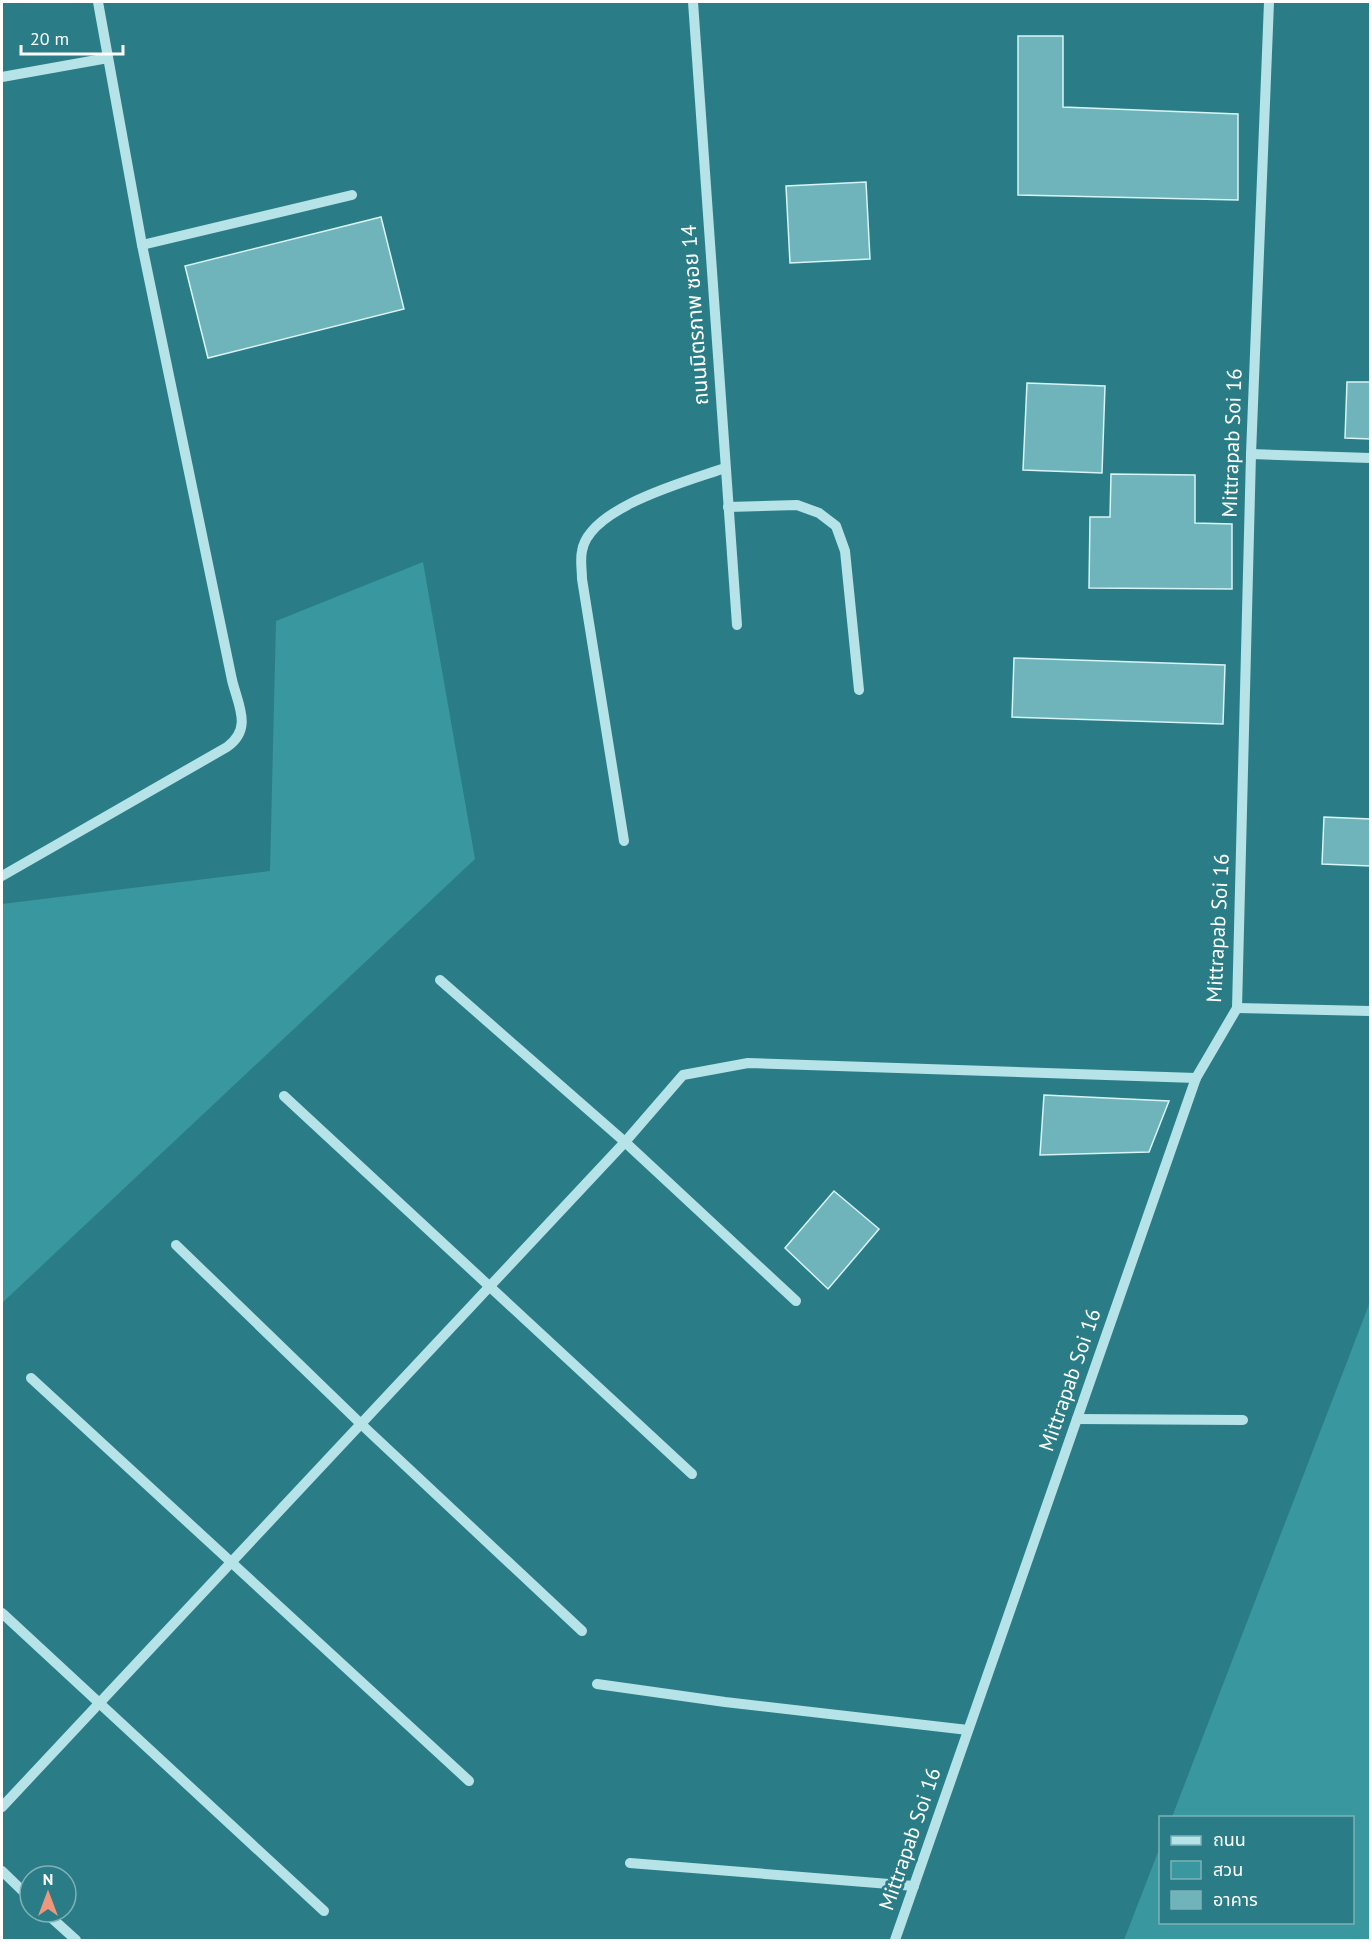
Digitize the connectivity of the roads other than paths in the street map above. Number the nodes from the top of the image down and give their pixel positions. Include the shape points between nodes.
1 (98, 2) edge
2 (693, 2) edge
3 (1269, 2) edge
4 (108, 58) junction
5 (2, 77) edge
6 (352, 195) dead end
7 (142, 245) junction
8 (1251, 454) junction
9 (1371, 458) edge
10 (725, 468) junction
11 (728, 507) junction
12 (737, 625) dead end
13 (859, 690) dead end
14 (624, 841) dead end
15 (2, 876) edge
16 (440, 980) dead end
17 (1237, 1008) junction
18 (1371, 1011) edge
19 (1196, 1078) junction
20 (284, 1096) dead end
21 (625, 1142) junction
22 (176, 1245) dead end
23 (489, 1287) junction
24 (796, 1300) dead end
25 (31, 1378) dead end
26 (1077, 1419) junction
27 (1243, 1420) dead end
28 (361, 1424) junction
29 (692, 1474) dead end
30 (232, 1561) junction
31 (2, 1613) edge
32 (582, 1631) dead end
33 (597, 1684) dead end
34 (98, 1704) junction
35 (968, 1730) junction
36 (469, 1781) dead end
37 (2, 1807) edge
38 (630, 1863) dead end
39 (2, 1872) edge
40 (914, 1886) junction
41 (18, 1887) edge
42 (324, 1911) dead end
43 (58, 1924) edge
44 (76, 1941) edge
45 (895, 1941) edge

1 - 4 street
2 - 10 street, ถนนมิตรภาพ ซอย 14
3 - 8 street, Mittrapab Soi 16
4 - 5 street
4 - 7 street
6 - 7 street
7 - 15 street via 243,723 241,732 227,747
8 - 9 street
8 - 17 street, Mittrapab Soi 16
10 - 11 street, ถนนมิตรภาพ ซอย 14
10 - 14 street via 648,495 607,516 593,529 582,550 582,579
11 - 12 street, ถนนมิตรภาพ ซอย 14
11 - 13 street via 797,505 819,513 836,526 845,551
16 - 21 street
17 - 18 street
17 - 19 street, Mittrapab Soi 16
19 - 21 street via 748,1064 683,1075
19 - 26 street, Mittrapab Soi 16
20 - 23 street
21 - 23 street
21 - 24 street
22 - 28 street
23 - 28 street
23 - 29 street
25 - 30 street
26 - 27 street
26 - 35 street, Mittrapab Soi 16
28 - 30 street
28 - 32 street
30 - 34 street
30 - 36 street
31 - 34 street
33 - 35 street
34 - 37 street
34 - 42 street
35 - 40 street, Mittrapab Soi 16
38 - 40 street
39 - 41 street
40 - 45 street, Mittrapab Soi 16
43 - 44 street

